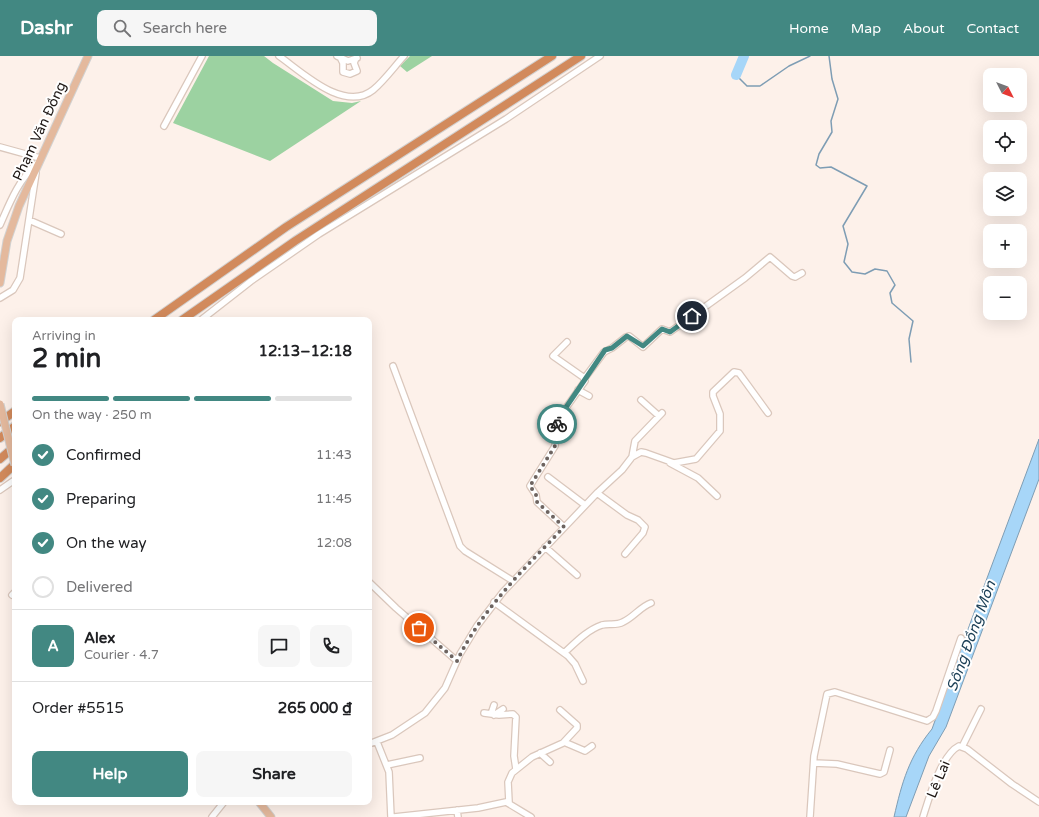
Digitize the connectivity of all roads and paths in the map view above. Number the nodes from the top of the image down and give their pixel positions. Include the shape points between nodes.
1 (88, 56) edge
2 (202, 56) edge
3 (279, 56) edge
4 (404, 56) edge
5 (552, 56) edge
6 (581, 56) edge
7 (600, 56) edge
8 (339, 57) edge
9 (357, 57) edge
10 (164, 126) dead end
11 (0, 147) edge
12 (39, 160) junction
13 (29, 220) junction
14 (0, 225) edge
15 (61, 234) dead end
16 (802, 273) dead end
17 (0, 282) edge
18 (0, 298) edge
19 (158, 317) edge
20 (186, 317) edge
21 (204, 317) edge
22 (567, 342) dead end
23 (393, 366) dead end
24 (584, 378) junction
25 (578, 390) junction
26 (589, 396) dead end
27 (641, 400) dead end
28 (0, 404) edge
29 (12, 413) edge
30 (768, 413) dead end
31 (0, 422) edge
32 (12, 428) edge
33 (0, 438) edge
34 (12, 449) edge
35 (12, 453) edge
36 (632, 457) junction
37 (0, 459) edge
38 (670, 463) junction
39 (12, 468) edge
40 (548, 477) dead end
41 (0, 478) edge
42 (12, 481) edge
43 (0, 490) edge
44 (597, 493) junction
45 (718, 496) dead end
46 (585, 505) junction
47 (564, 527) junction
48 (545, 547) junction
49 (625, 554) dead end
50 (577, 575) dead end
51 (513, 581) junction
52 (372, 585) edge
53 (494, 602) junction
54 (651, 603) dead end
55 (961, 638) dead end
56 (564, 653) junction
57 (457, 661) junction
58 (583, 681) dead end
59 (494, 705) dead end
60 (503, 709) dead end
61 (981, 709) dead end
62 (560, 710) dead end
63 (490, 714) junction
64 (377, 742) junction
65 (564, 742) junction
66 (372, 743) edge
67 (592, 746) dead end
68 (961, 746) junction
69 (890, 750) dead end
70 (540, 753) junction
71 (420, 758) dead end
72 (550, 762) dead end
73 (814, 763) junction
74 (387, 765) junction
75 (516, 769) junction
76 (509, 802) junction
77 (1039, 802) edge
78 (221, 805) edge
79 (261, 805) edge
80 (457, 810) junction
81 (434, 815) edge
82 (206, 817) edge
83 (211, 817) edge
84 (271, 817) edge
85 (393, 817) edge
86 (458, 817) edge
87 (531, 817) edge
88 (810, 817) edge
89 (924, 817) edge

1 - 12 main road, Phạm Văn Đồng
2 - 10 street
3 - 4 street via 336,94 352,97 369,92
5 - 19 highway via 286,227
6 - 20 highway via 302,237
7 - 21 street via 506,119 319,234
8 - 9 street via 349,61
8 - 9 street via 343,63 343,72 350,74 357,71 354,63
11 - 12 street
12 - 13 street
12 - 14 street via 25,175 13,194
12 - 17 main road, Phạm Văn Đồng via 7,241
13 - 15 street
13 - 18 street via 20,278 13,290
16 - 24 street via 796,277 792,276 770,257 670,332 662,329 642,347 627,336 604,352
22 - 24 street via 554,356
23 - 51 street via 460,546
24 - 25 street via 584,383
25 - 26 street
25 - 47 street via 558,419 555,446 530,486 537,502
27 - 36 street via 660,414 635,441
28 - 35 main road, bridge
29 - 31 highway
30 - 38 street via 740,373 733,372 713,392 720,414 720,431 696,459
32 - 33 highway
34 - 37 highway
36 - 38 street via 641,452
36 - 44 street
38 - 45 street via 698,478
39 - 41 highway
40 - 46 street
42 - 43 street
44 - 46 street
44 - 49 street via 645,527
46 - 47 street
47 - 48 street
48 - 50 street
48 - 51 street
51 - 53 street
52 - 57 street
53 - 56 street
53 - 57 street
54 - 56 street via 619,624 606,624 594,629 582,636
55 - 73 street via 936,711 927,721 835,692 826,694
56 - 58 street via 575,664
57 - 64 street via 445,688 426,713
59 - 63 street
60 - 63 street
61 - 68 street, Lê Lai
62 - 65 street via 578,727
63 - 75 street via 513,714 516,717
64 - 66 street
64 - 74 street
65 - 67 street via 585,751
65 - 70 street
68 - 77 street
68 - 89 street, Lê Lai via 948,756 938,775
69 - 73 street via 884,772 880,774 837,764
70 - 72 street
70 - 75 street
71 - 74 street
73 - 88 street
74 - 85 street
75 - 76 street via 509,777
76 - 80 street
76 - 87 street
78 - 83 street
79 - 84 main road
80 - 81 street
80 - 86 street
81 - 85 street
82 - 83 street

